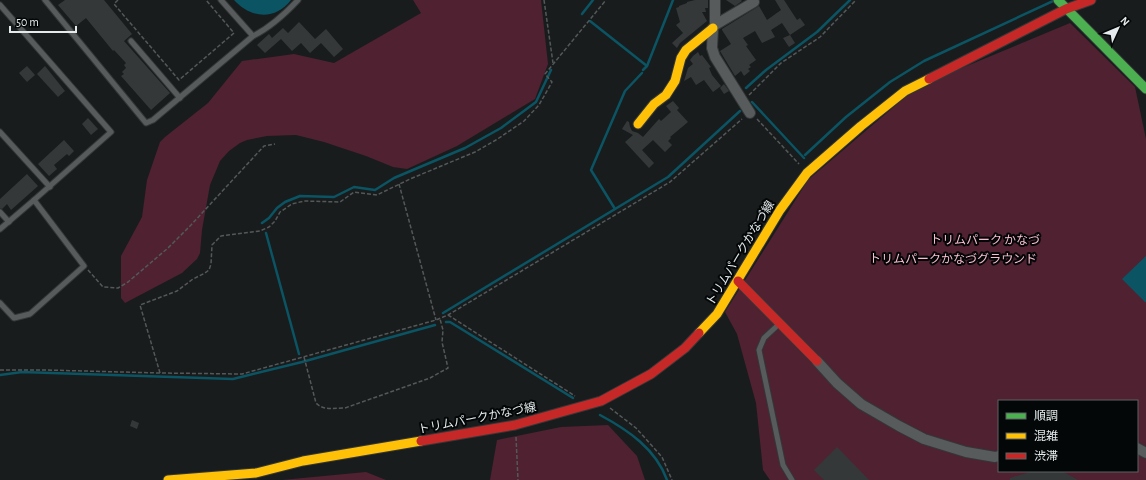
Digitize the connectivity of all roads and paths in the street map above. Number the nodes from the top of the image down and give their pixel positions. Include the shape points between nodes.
1 (45, 0) edge
2 (118, 0) edge
3 (206, 0) edge
4 (221, 0) edge
5 (298, 0) edge
6 (544, 0) edge
7 (606, 0) edge
8 (715, 0) edge
9 (856, 0) edge
10 (1058, 0) edge
11 (1091, 0) edge
12 (754, 1) edge
13 (0, 6) edge
14 (1066, 8) junction
15 (714, 26) junction
16 (253, 36) junction
17 (131, 41) dead end
18 (553, 63) junction
19 (1146, 89) edge
20 (747, 97) dead end
21 (180, 98) junction
22 (752, 114) junction
23 (638, 124) dead end
24 (0, 132) edge
25 (275, 144) dead end
26 (807, 173) junction
27 (399, 184) junction
28 (50, 187) junction
29 (34, 200) junction
30 (0, 212) edge
31 (9, 222) junction
32 (0, 229) edge
33 (84, 266) junction
34 (738, 281) junction
35 (0, 302) edge
36 (448, 315) junction
37 (440, 319) junction
38 (436, 320) junction
39 (780, 322) junction
40 (304, 357) junction
41 (817, 361) joint
42 (0, 370) edge
43 (160, 373) junction
44 (574, 396) dead end
45 (601, 401) junction
46 (515, 425) junction
47 (998, 456) edge
48 (168, 480) edge
49 (518, 480) edge
50 (672, 480) edge
51 (792, 480) edge

1 - 21 lane via 146,122 153,120
2 - 3 path via 114,4 179,80 234,33
4 - 16 lane
5 - 16 lane via 268,28
6 - 18 path
7 - 18 path
8 - 15 street
9 - 20 path via 820,37 781,63
10 - 14 main road
11 - 14 main road, トリムパークかなづ線
12 - 15 street
13 - 28 lane via 110,132
14 - 19 main road
14 - 26 main road, トリムパークかなづ線 via 905,91
15 - 22 street via 712,48 715,57
15 - 23 main road via 686,50 681,58 675,82
16 - 21 lane
17 - 21 lane
18 - 27 path via 545,74 552,82 539,105 524,121 475,152
22 - 26 path
22 - 36 path via 670,182
24 - 28 lane
25 - 33 path via 264,146 168,248 128,282 118,288 103,287
26 - 34 main road, トリムパークかなづ線 via 780,210
27 - 38 path
27 - 43 path via 377,195 354,192 340,202 304,201 292,204 280,212 269,227 260,231 221,236 212,245 209,270 177,291 140,305
28 - 29 lane
29 - 31 lane
29 - 33 lane
30 - 31 lane
31 - 32 lane
33 - 35 lane via 30,314 14,318
34 - 39 main road
34 - 45 main road, トリムパークかなづ線 via 717,314 685,348 651,374
36 - 37 path
36 - 44 path
37 - 38 path
37 - 40 path via 448,368 430,378 345,408 330,409 320,407 316,403
38 - 40 path
39 - 41 main road
39 - 51 lane via 764,338 759,350 783,465
40 - 43 path via 242,374
41 - 47 street via 861,404 906,430 924,439 966,452
42 - 43 path
45 - 46 main road, トリムパークかなづ線
45 - 50 path via 636,428 662,457
46 - 48 main road, トリムパークかなづ線 via 303,461 256,473
46 - 49 path

